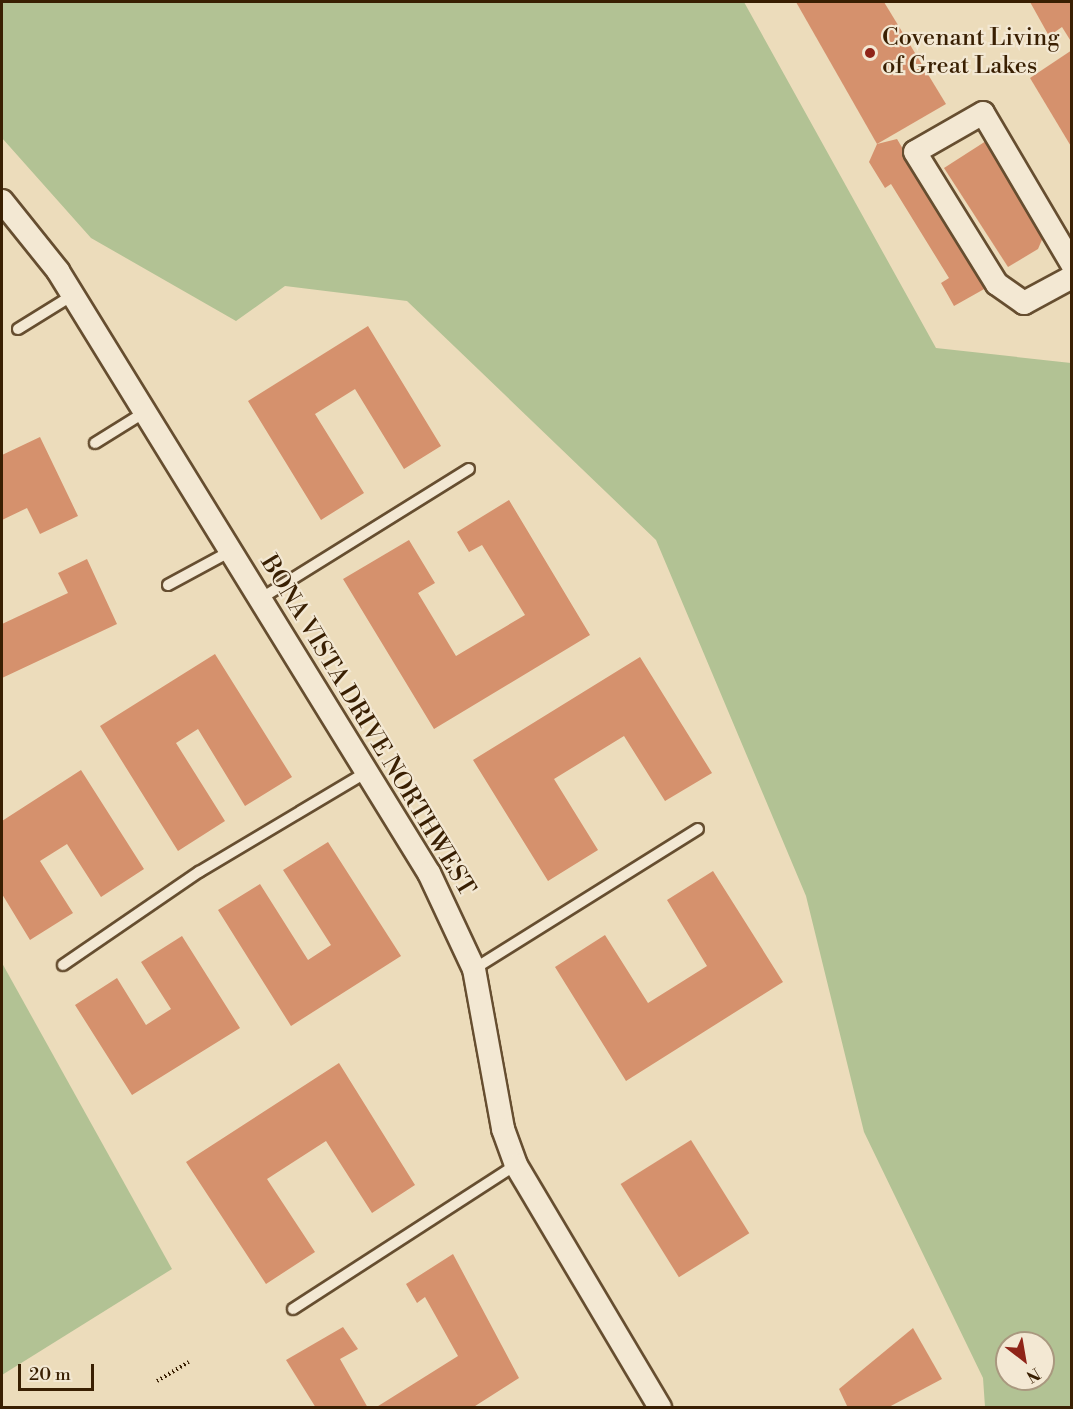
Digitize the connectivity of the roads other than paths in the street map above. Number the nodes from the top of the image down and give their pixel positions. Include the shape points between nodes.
1 (2, 201) edge
2 (1071, 264) edge
3 (1071, 277) edge
4 (73, 295) junction
5 (18, 329) dead end
6 (145, 412) junction
7 (95, 443) dead end
8 (469, 469) dead end
9 (231, 551) junction
10 (168, 585) dead end
11 (260, 599) junction
12 (367, 772) junction
13 (698, 829) dead end
14 (63, 965) dead end
15 (474, 969) junction
16 (516, 1165) junction
17 (293, 1309) dead end
18 (660, 1407) edge

1 - 4 street, BONA VISTA DRIVE NORTHWEST via 29,231
2 - 3 street via 983,113 915,152 997,284 1024,303
4 - 5 lane
4 - 6 street, BONA VISTA DRIVE NORTHWEST
6 - 7 lane
6 - 9 street, BONA VISTA DRIVE NORTHWEST
8 - 11 lane
9 - 10 lane
9 - 11 street, BONA VISTA DRIVE NORTHWEST
11 - 12 street, BONA VISTA DRIVE NORTHWEST
12 - 14 lane via 199,872
12 - 15 street, BONA VISTA DRIVE NORTHWEST via 429,873
13 - 15 lane
15 - 16 street, BONA VISTA DRIVE NORTHWEST via 503,1129
16 - 17 lane
16 - 18 street, BONA VISTA DRIVE NORTHWEST

